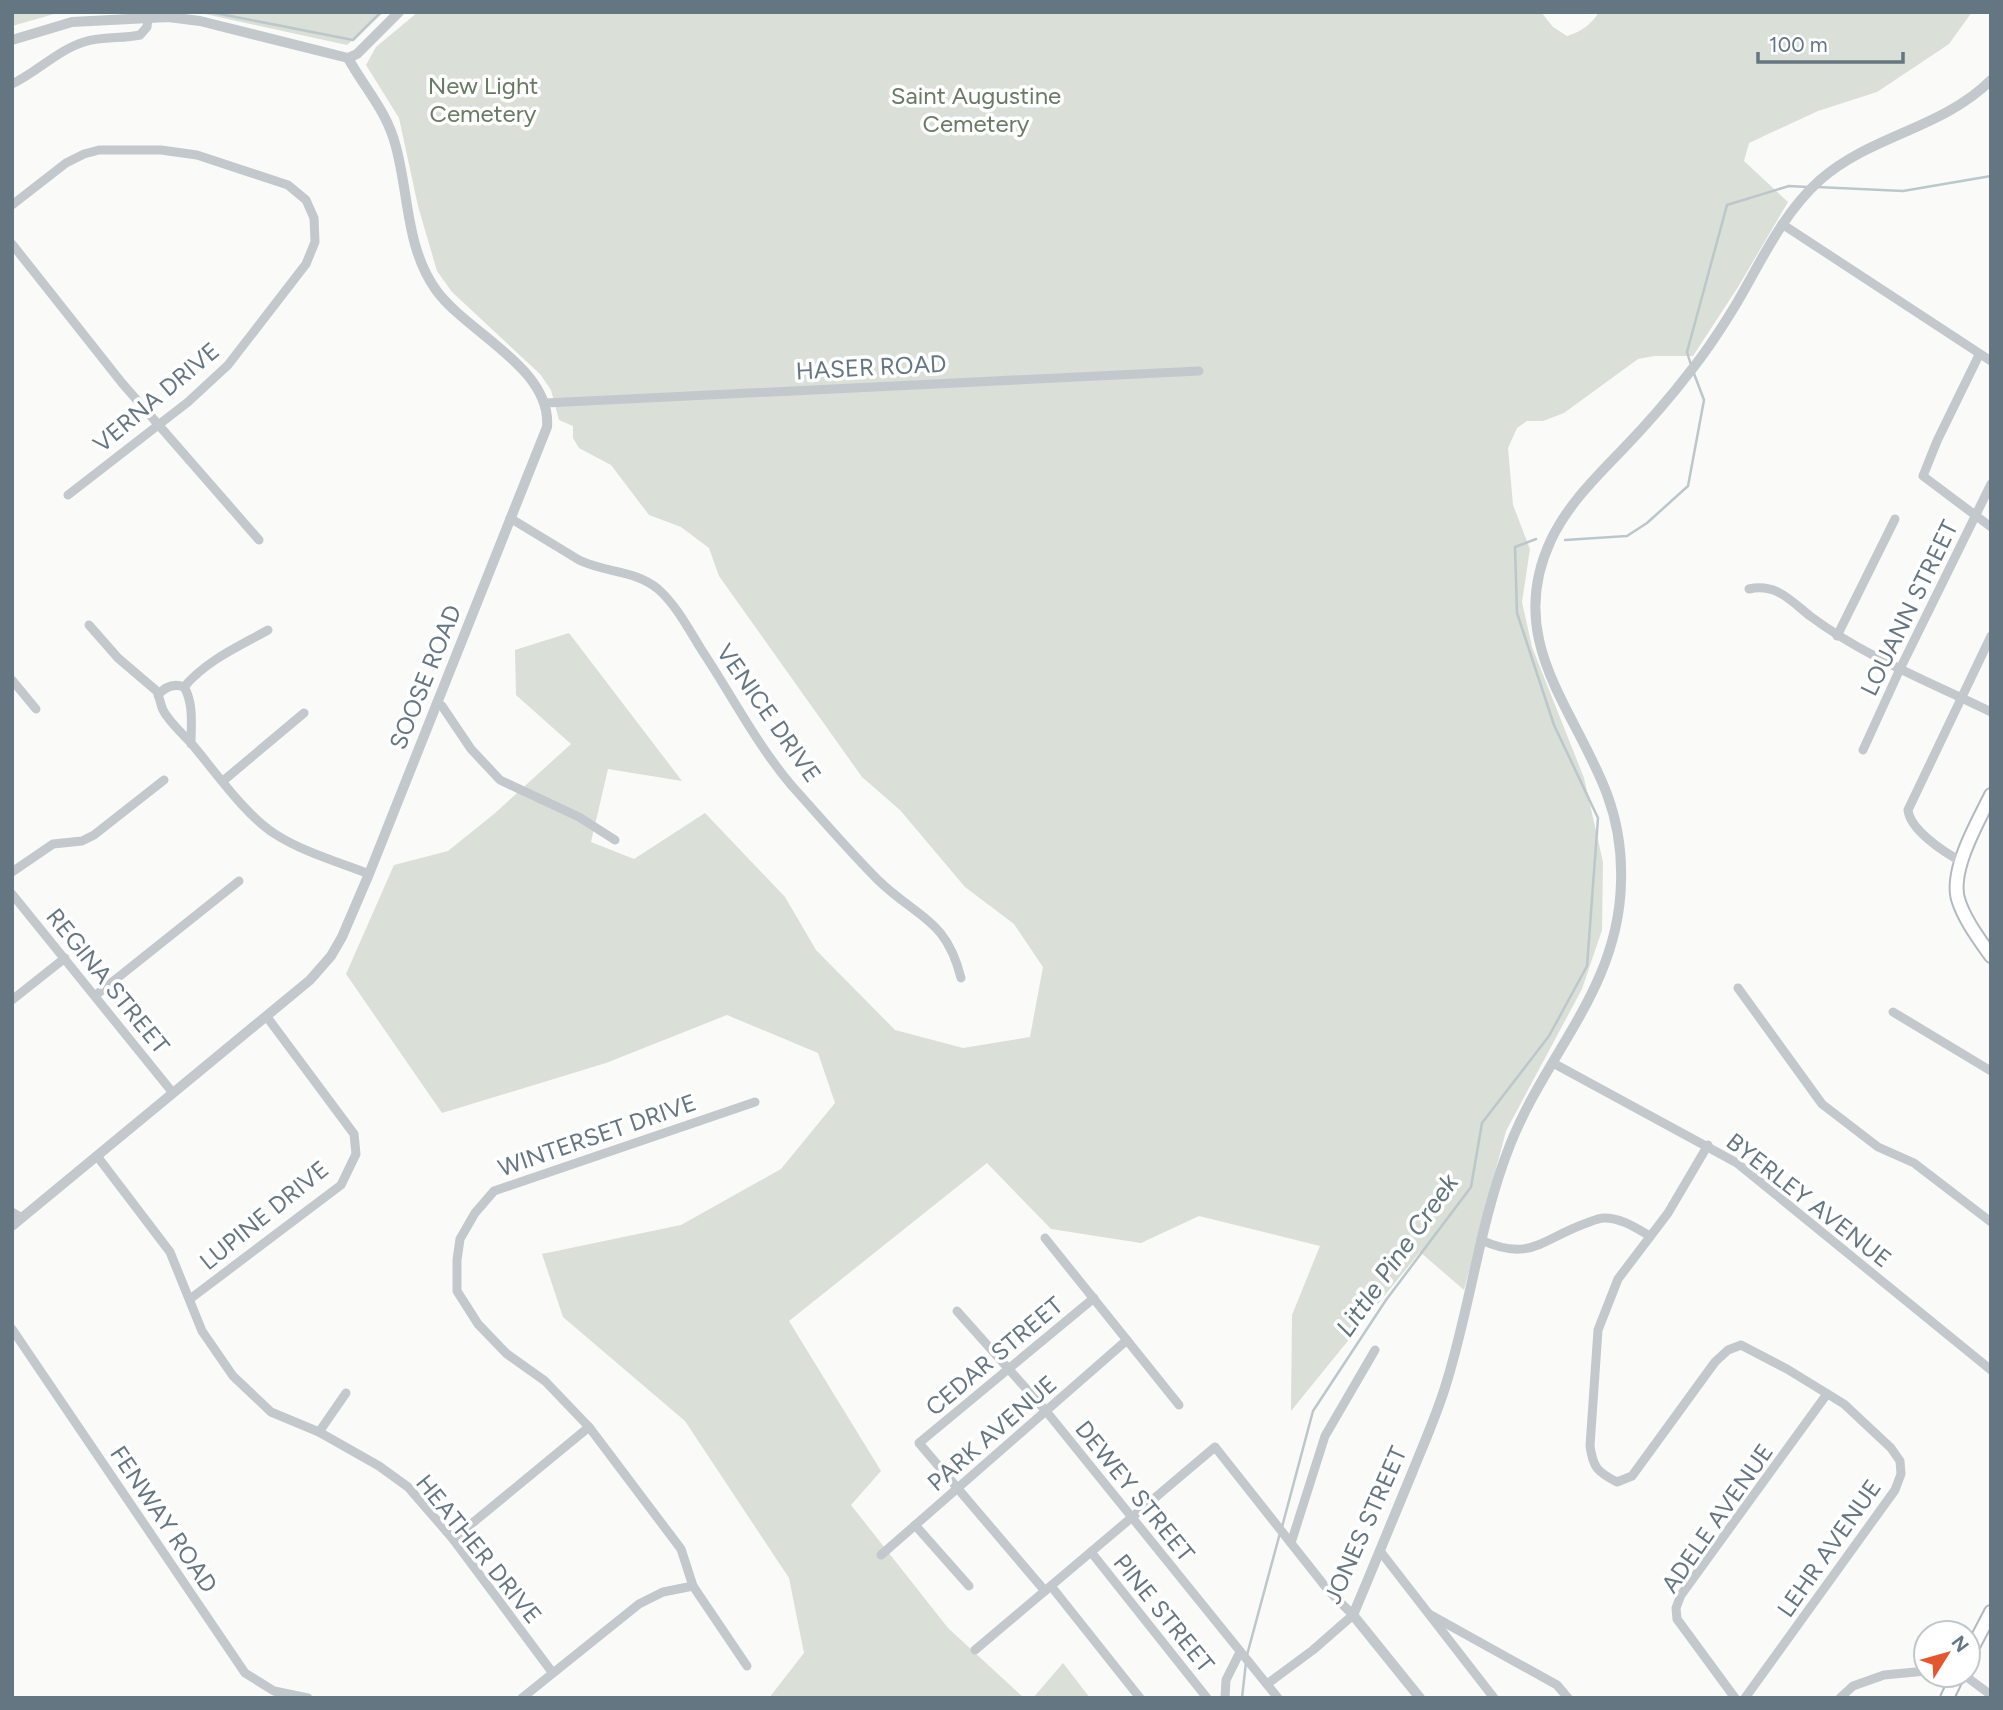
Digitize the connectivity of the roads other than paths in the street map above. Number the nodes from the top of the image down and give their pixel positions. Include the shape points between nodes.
1 (400, 12) edge
2 (148, 17) junction
3 (12, 40) edge
4 (348, 58) junction
5 (1991, 80) edge
6 (12, 84) edge
7 (12, 205) edge
8 (1782, 224) junction
9 (12, 244) edge
10 (1979, 355) junction
11 (1991, 362) edge
12 (1199, 371) dead end
13 (546, 403) junction
14 (158, 424) junction
15 (1991, 484) edge
16 (68, 495) dead end
17 (1975, 515) junction
18 (510, 517) junction
19 (1895, 519) dead end
20 (1991, 527) edge
21 (259, 540) dead end
22 (1749, 589) dead end
23 (89, 625) dead end
24 (268, 630) dead end
25 (1837, 636) junction
26 (1991, 636) edge
27 (1900, 669) junction
28 (12, 680) edge
29 (184, 687) junction
30 (159, 693) junction
31 (1961, 697) junction
32 (437, 702) junction
33 (36, 709) dead end
34 (1991, 712) edge
35 (303, 713) dead end
36 (191, 744) junction
37 (1863, 750) dead end
38 (164, 780) dead end
39 (223, 781) junction
40 (1991, 795) edge
41 (615, 841) dead end
42 (1961, 861) junction
43 (12, 872) edge
44 (369, 874) junction
45 (239, 881) dead end
46 (12, 894) edge
47 (1991, 956) edge
48 (65, 958) junction
49 (961, 978) dead end
50 (1738, 988) dead end
51 (96, 995) junction
52 (13, 999) edge
53 (1893, 1012) dead end
54 (267, 1017) junction
55 (1553, 1063) junction
56 (1991, 1071) edge
57 (173, 1093) junction
58 (755, 1101) dead end
59 (1709, 1146) junction
60 (97, 1156) junction
61 (17, 1215) edge
62 (1991, 1222) edge
63 (12, 1226) edge
64 (1650, 1236) junction
65 (1045, 1238) dead end
66 (1480, 1240) junction
67 (1094, 1298) junction
68 (190, 1299) junction
69 (957, 1311) dead end
70 (12, 1329) edge
71 (1127, 1340) junction
72 (1375, 1350) dead end
73 (1008, 1369) junction
74 (1991, 1370) edge
75 (346, 1393) dead end
76 (1827, 1394) junction
77 (1179, 1405) dead end
78 (1046, 1411) junction
79 (589, 1427) junction
80 (319, 1432) junction
81 (958, 1488) junction
82 (1132, 1517) junction
83 (915, 1525) junction
84 (453, 1539) junction
85 (1291, 1543) junction
86 (1380, 1550) junction
87 (1091, 1552) junction
88 (881, 1555) dead end
89 (693, 1586) junction
90 (969, 1586) dead end
91 (1048, 1588) junction
92 (1426, 1612) junction
93 (1991, 1612) edge
94 (1353, 1615) junction
95 (1982, 1629) edge
96 (975, 1650) dead end
97 (1240, 1652) junction
98 (747, 1666) dead end
99 (1912, 1671) edge
100 (552, 1672) junction
101 (1267, 1684) junction
102 (308, 1698) edge
103 (522, 1698) edge
104 (1140, 1698) edge
105 (1207, 1698) edge
106 (1225, 1698) edge
107 (1278, 1698) edge
108 (1420, 1698) edge
109 (1494, 1698) edge
110 (1568, 1698) edge
111 (1735, 1698) edge
112 (1745, 1698) edge
113 (1840, 1698) edge

1 - 4 street
2 - 3 street via 72,22
2 - 4 street via 200,21
2 - 6 street via 140,35 84,42
4 - 13 street via 390,129 416,250 430,282 534,382
5 - 8 street, JONES STREET via 1937,119 1851,157 1820,180
7 - 14 street, VERNA DRIVE via 65,163 99,150 197,155 288,185 306,200 314,218 315,242 298,277 228,365
8 - 10 street
8 - 55 street, JONES STREET via 1702,356 1572,506 1550,541 1541,569 1536,603 1540,649 1551,682 1607,794 1622,877 1616,927 1602,974
9 - 14 street
10 - 11 street
10 - 17 street via 1923,476
12 - 13 street, HASER ROAD
13 - 18 street, SOOSE ROAD via 547,427
14 - 16 street, VERNA DRIVE
14 - 21 street
15 - 17 street, LOUANN STREET
17 - 20 street
17 - 27 street, LOUANN STREET
18 - 32 street, SOOSE ROAD
18 - 49 street, VENICE DRIVE via 590,566 639,577 659,591 678,612 791,785 877,878 939,930 953,949
19 - 25 street
22 - 25 street via 1763,586 1779,592
23 - 30 street
24 - 29 street via 208,663
25 - 27 street
26 - 31 street
27 - 31 street
27 - 37 street, LOUANN STREET
28 - 33 street
29 - 30 street via 172,685
29 - 36 street via 191,709
30 - 36 street via 163,710
31 - 34 street
31 - 42 street via 1908,816 1937,847
32 - 41 street via 500,780 579,817
32 - 44 street, SOOSE ROAD
35 - 39 street
36 - 39 street
38 - 43 street via 94,835 53,844
39 - 44 street via 274,833
40 - 42 main road
42 - 47 main road via 1957,897
44 - 54 street, SOOSE ROAD via 331,956
45 - 51 street
46 - 48 street, REGINA STREET
48 - 51 street, REGINA STREET
48 - 52 street
50 - 62 street via 1822,1104 1878,1147 1914,1163
51 - 57 street, REGINA STREET
53 - 56 street
54 - 57 street, SOOSE ROAD
54 - 68 street, LUPINE DRIVE via 354,1134 356,1154 341,1185
55 - 59 street, BYERLEY AVENUE
55 - 66 street, JONES STREET via 1509,1146
57 - 60 street, SOOSE ROAD
58 - 79 street, WINTERSET DRIVE via 494,1191 460,1239 457,1291 478,1324 507,1354 545,1381
59 - 64 street, LEHR AVENUE
59 - 74 street, BYERLEY AVENUE via 1737,1163
60 - 61 street, SOOSE ROAD
60 - 68 street, HEATHER DRIVE via 170,1252
61 - 63 street, SOOSE ROAD
64 - 66 street via 1626,1222 1602,1217 1524,1250 1498,1248
64 - 76 street, LEHR AVENUE via 1618,1279 1598,1330 1590,1446 1600,1474 1617,1482 1632,1476 1715,1362 1741,1345
65 - 67 street
66 - 86 street, JONES STREET via 1451,1367
67 - 71 street
67 - 73 street, CEDAR STREET
68 - 80 street, HEATHER DRIVE via 202,1331 233,1376 271,1412
69 - 73 street, DEWEY STREET
70 - 102 street, FENWAY ROAD via 245,1674 274,1691
71 - 77 street
71 - 78 street, PARK AVENUE
72 - 85 street via 1325,1436
73 - 78 street, DEWEY STREET
73 - 81 street, CEDAR STREET via 919,1443
75 - 80 street
76 - 111 street, ADELE AVENUE via 1676,1608 1676,1619
76 - 112 street, LEHR AVENUE via 1891,1448 1900,1461 1901,1474 1895,1490
78 - 81 street, PARK AVENUE
78 - 82 street, DEWEY STREET
79 - 84 street
79 - 89 street, WINTERSET DRIVE via 681,1549
80 - 84 street, HEATHER DRIVE via 408,1487
81 - 83 street, PARK AVENUE
81 - 91 street
82 - 85 street via 1215,1447
82 - 87 street
82 - 97 street, DEWEY STREET
83 - 88 street, PARK AVENUE
83 - 90 street
84 - 100 street, HEATHER DRIVE
85 - 94 street
86 - 92 street
86 - 94 street, JONES STREET
87 - 91 street
87 - 105 street, PINE STREET
89 - 98 street, WINTERSET DRIVE
89 - 100 street via 663,1592 639,1604
91 - 96 street
91 - 104 street
92 - 109 street
92 - 110 street via 1558,1685
93 - 95 main road
94 - 101 street, JONES STREET
94 - 108 street
97 - 101 street, DEWEY STREET
97 - 106 street via 1226,1680
99 - 113 street via 1853,1686
100 - 103 street
101 - 107 street, DEWEY STREET

